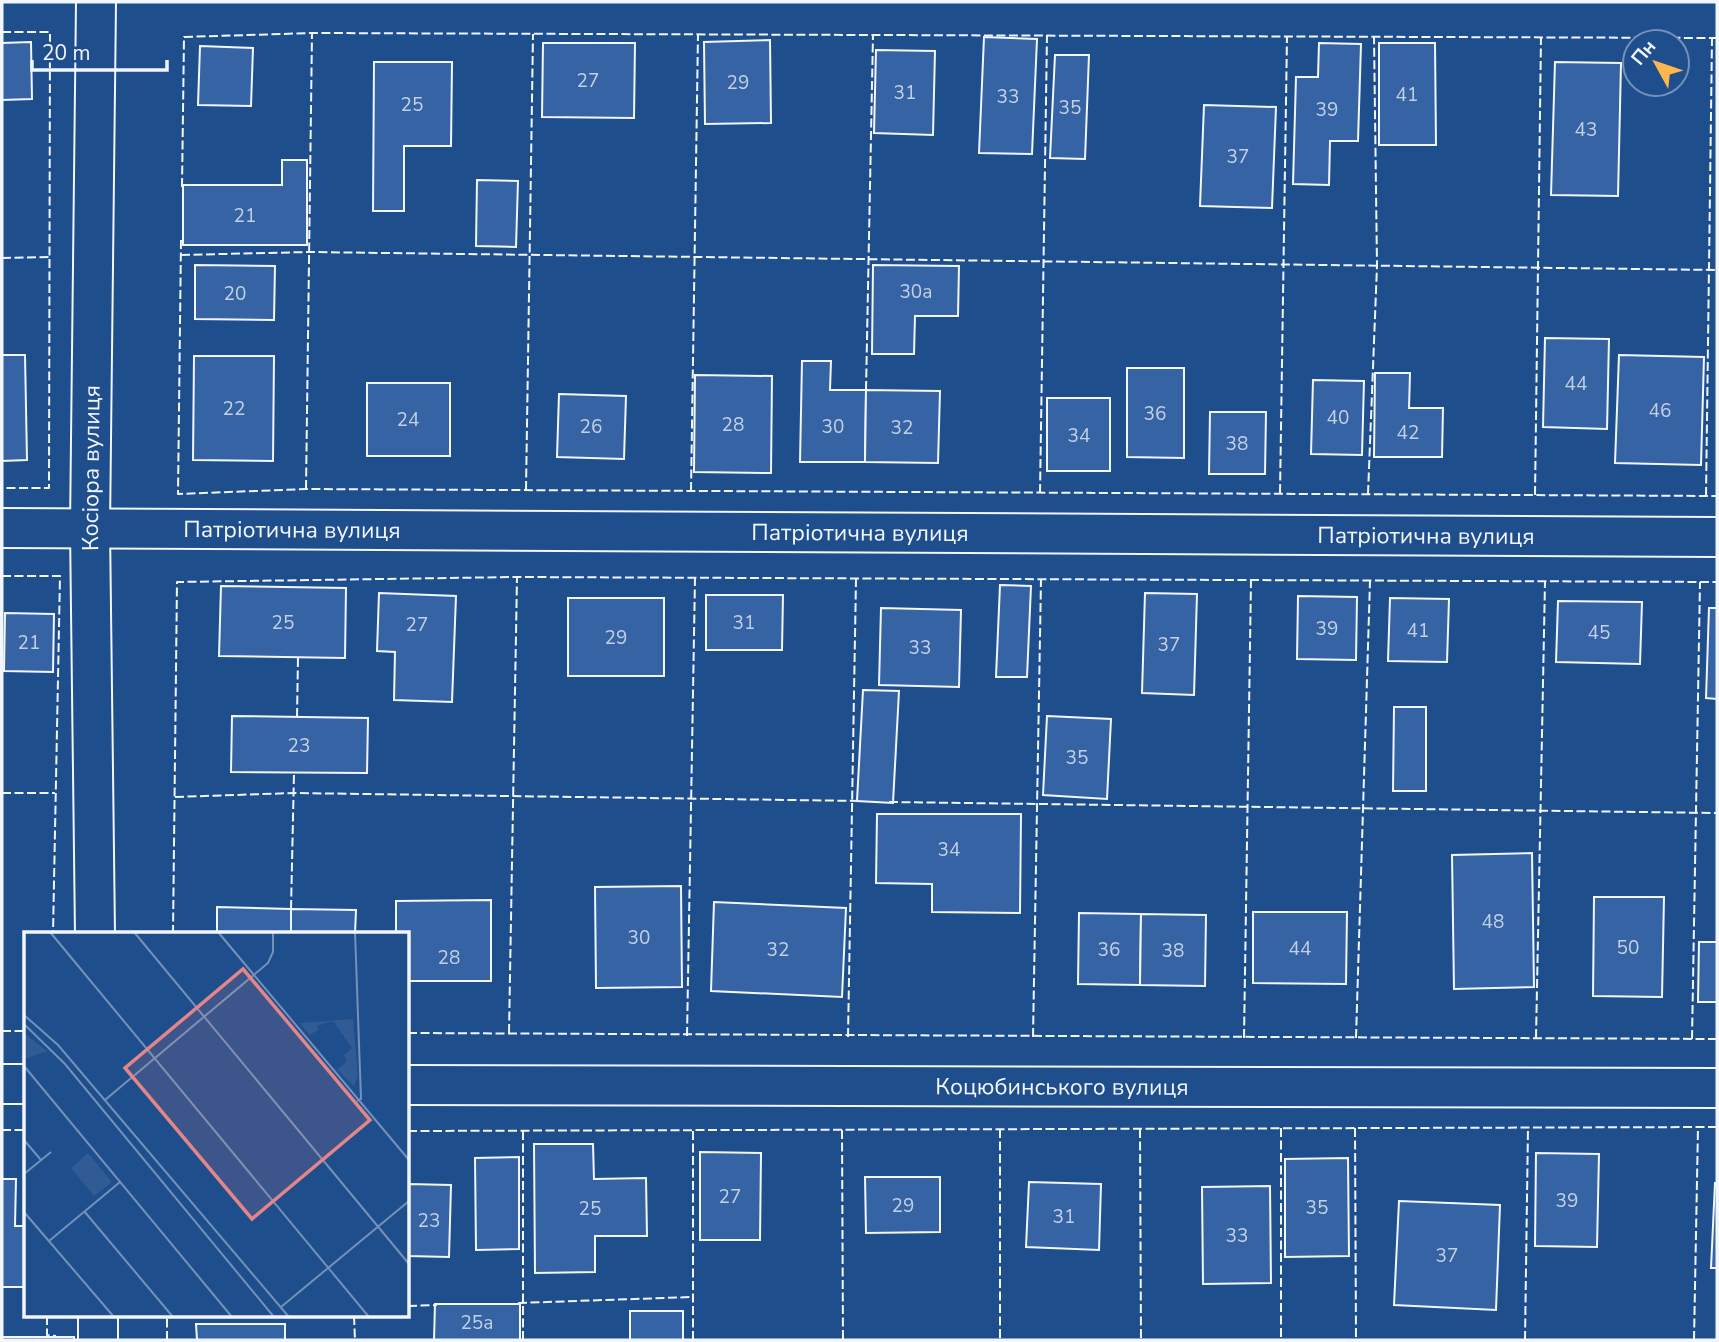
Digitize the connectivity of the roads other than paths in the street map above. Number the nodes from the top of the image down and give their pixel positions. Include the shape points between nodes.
1 (96, 2) edge
2 (2, 528) edge
3 (90, 528) junction
4 (1717, 537) edge
5 (95, 932) edge
6 (2, 1084) edge
7 (24, 1084) edge
8 (410, 1085) edge
9 (1717, 1088) edge
10 (98, 1318) edge
11 (98, 1340) edge

1 - 3 street, Косіора вулиця
2 - 3 street, Патріотична вулиця
3 - 4 street, Патріотична вулиця
3 - 5 street, Косіора вулиця
6 - 7 street
8 - 9 street, Коцюбинського вулиця
10 - 11 street

